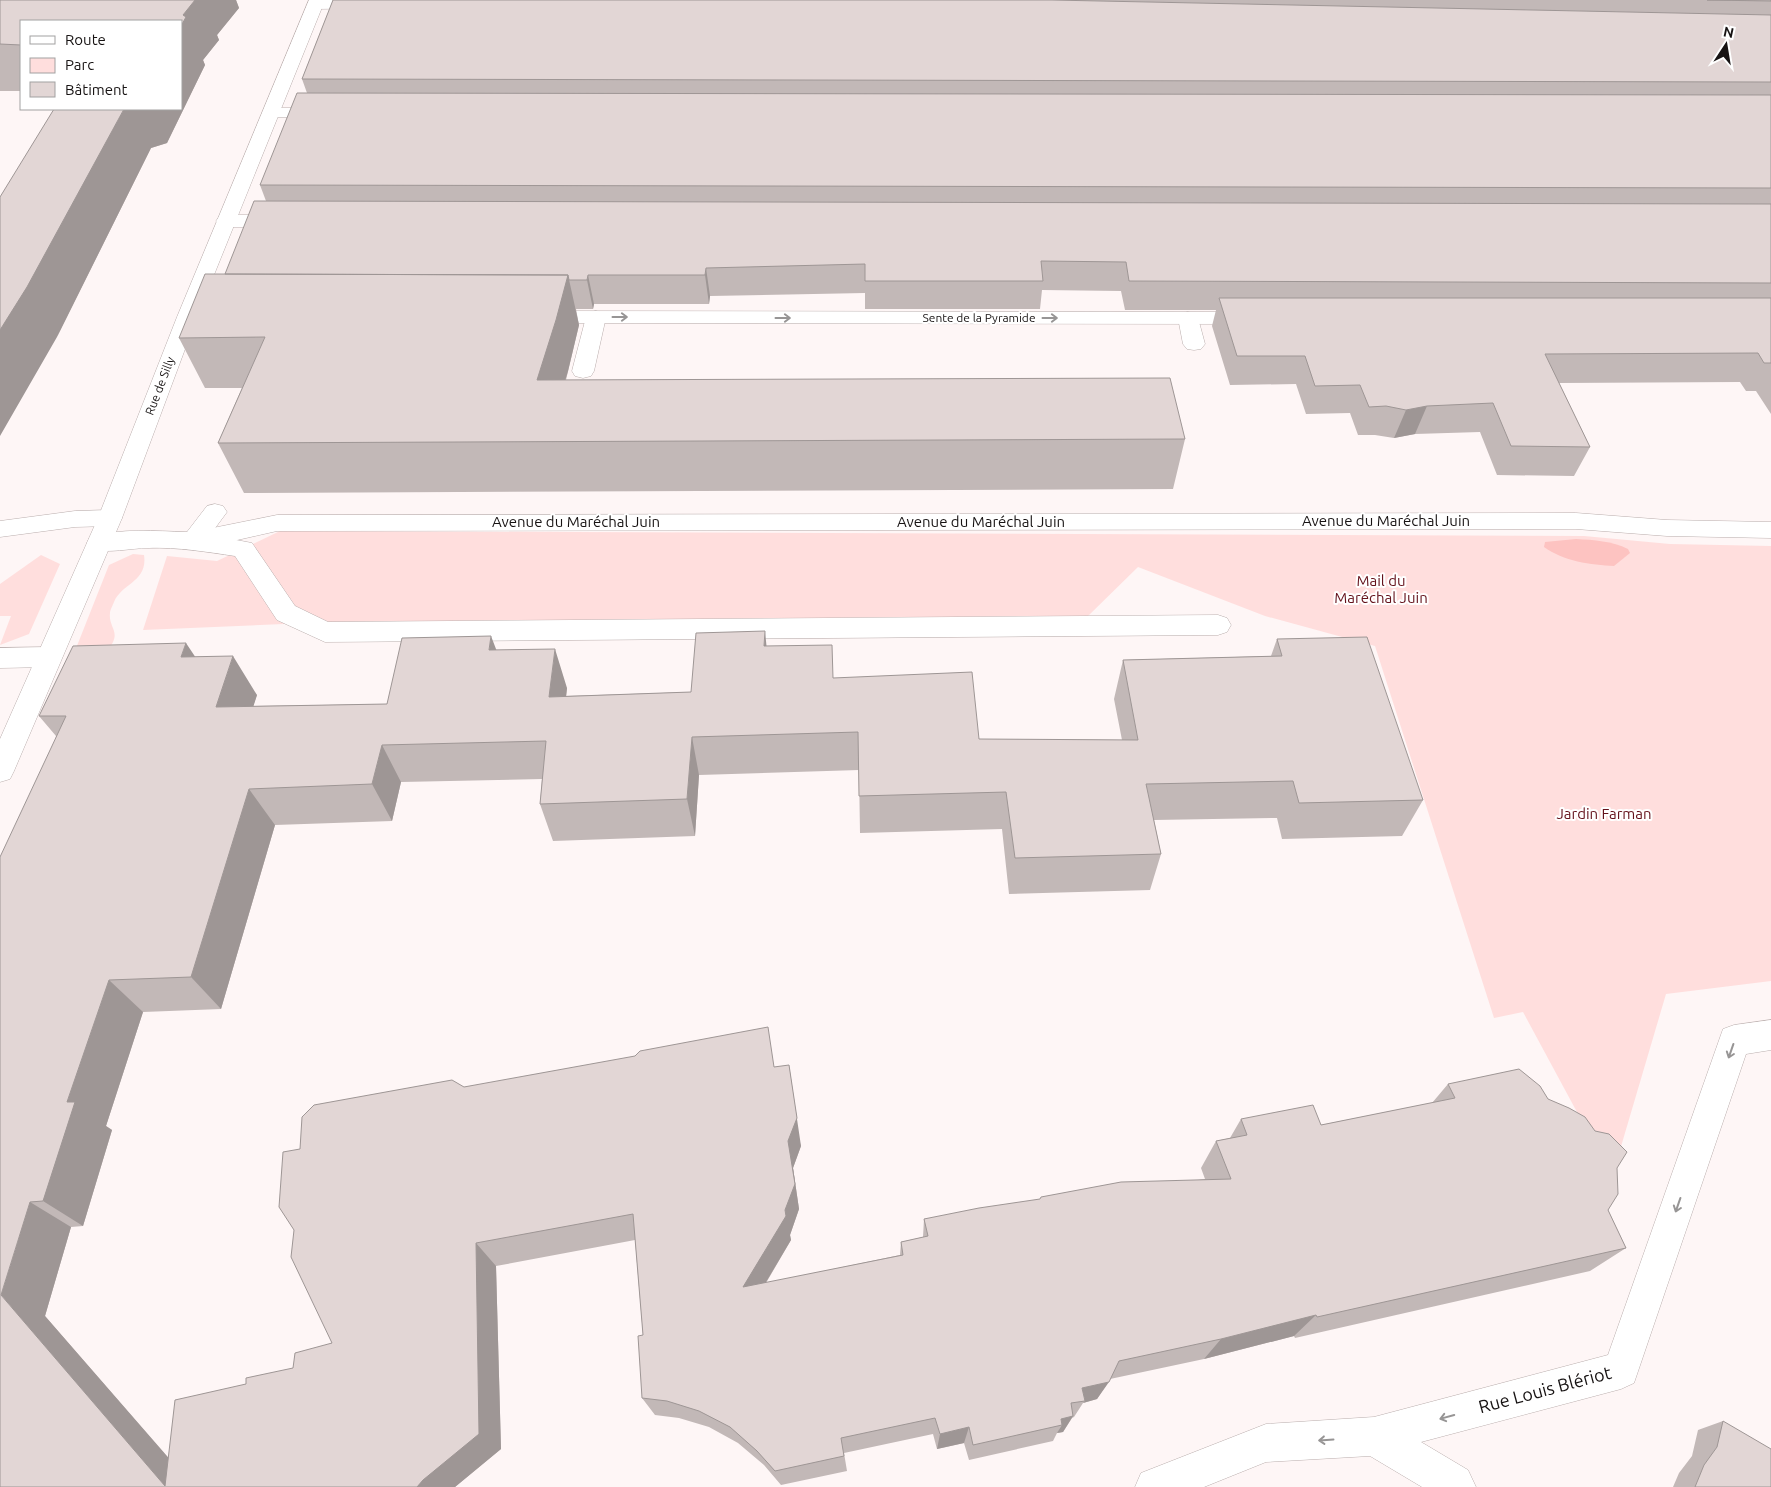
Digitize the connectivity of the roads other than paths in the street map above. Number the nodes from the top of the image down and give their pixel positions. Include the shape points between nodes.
1 (316, 2) edge
2 (388, 6) edge
3 (271, 113) junction
4 (342, 113) edge
5 (226, 221) junction
6 (305, 221) edge
7 (519, 317) edge
8 (596, 317) junction
9 (1188, 318) junction
10 (1265, 318) edge
11 (1194, 344) dead end
12 (583, 371) dead end
13 (215, 512) dead end
14 (110, 518) junction
15 (0, 529) edge
16 (1771, 530) edge
17 (193, 541) junction
18 (99, 544) junction
19 (1218, 625) dead end
20 (49, 657) junction
21 (0, 658) edge
22 (0, 771) edge
23 (1771, 1035) edge
24 (1374, 1436) junction
25 (1154, 1487) edge
26 (1456, 1487) edge

1 - 2 street
1 - 3 street, Rue de Silly
3 - 4 street
3 - 5 street, Rue de Silly
5 - 6 street
5 - 14 street, Rue de Silly via 196,317
7 - 8 street, Sente de la Pyramide
8 -> 9 street, Sente de la Pyramide
8 - 12 street
9 - 10 street, Sente de la Pyramide
9 - 11 street
13 - 17 street
14 - 15 street
14 - 18 street, Rue de Silly
16 - 17 street, Avenue du Maréchal Juin via 1667,528 1576,521 278,523
17 - 18 street, Avenue du Maréchal Juin via 150,539
17 - 19 street, Avenue du Maréchal Juin via 243,549 286,613 325,632
18 - 20 street, Rue de Silly
20 - 21 street
20 - 22 street, Rue de Silly
23 -> 24 street, Rue Louis Blériot via 1734,1040 1621,1370
24 -> 25 street, Rue Louis Blériot via 1266,1444
24 - 26 street

